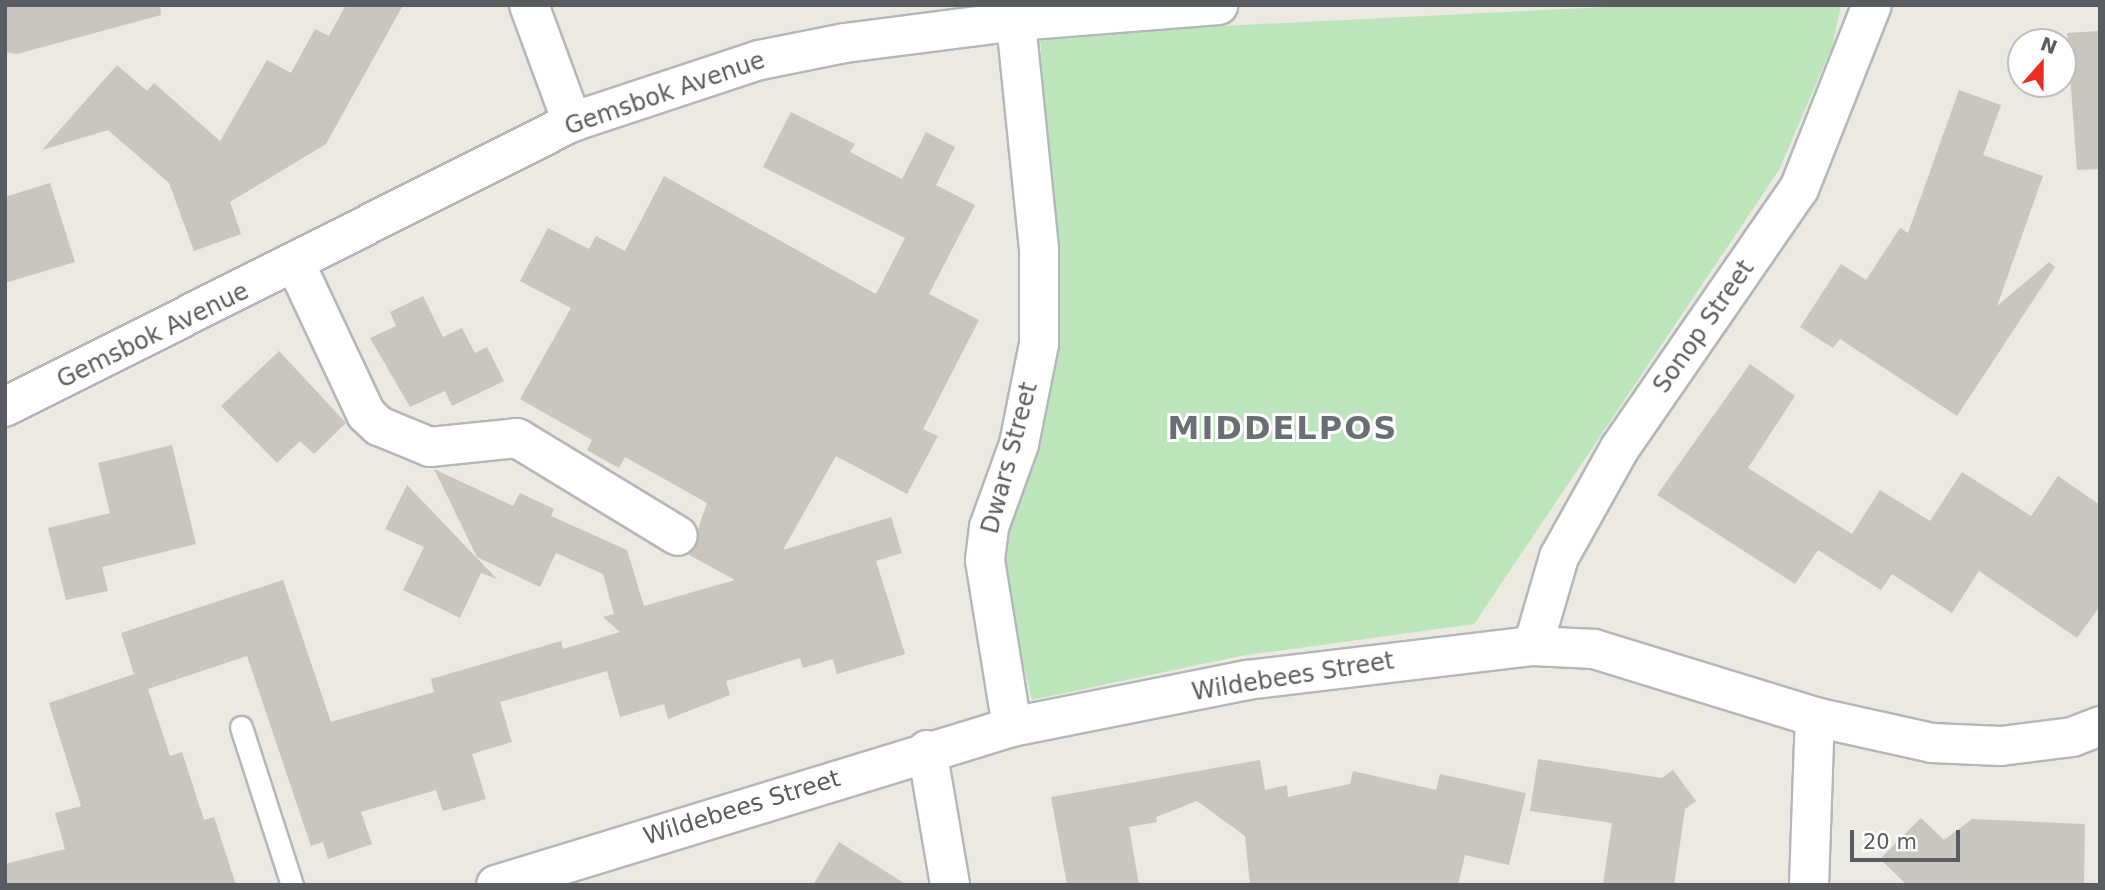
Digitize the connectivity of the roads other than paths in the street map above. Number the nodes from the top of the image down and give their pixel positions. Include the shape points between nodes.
1 (529, 5) edge
2 (1218, 5) edge
3 (1872, 5) edge
4 (1016, 21) junction
5 (572, 122) junction
6 (296, 265) junction
7 (5, 407) edge
8 (678, 536) dead end
9 (1533, 646) junction
10 (1815, 717) junction
11 (2100, 726) edge
12 (241, 727) dead end
13 (1012, 727) junction
14 (927, 750) junction
15 (292, 885) edge
16 (496, 885) edge
17 (950, 885) edge
18 (1809, 885) edge

1 - 5 street
2 - 4 street, Gemsbok Avenue
3 - 9 street, Sonop Street via 1799,189 1620,448 1559,557
4 - 5 street, Gemsbok Avenue via 760,60
4 - 13 street, Dwars Street via 1040,248 1039,344 1019,444 989,527 985,560
5 - 6 street, Gemsbok Avenue
6 - 7 street, Gemsbok Avenue
6 - 8 street via 366,414 379,426 430,447 517,438
9 - 10 street, Wildebees Street via 1594,649
9 - 13 street, Wildebees Street via 1247,680
10 - 11 street, Wildebees Street via 1932,743 2001,746 2072,737
10 - 18 street
12 - 15 lane
13 - 14 street, Wildebees Street
14 - 16 street, Wildebees Street
14 - 17 street

